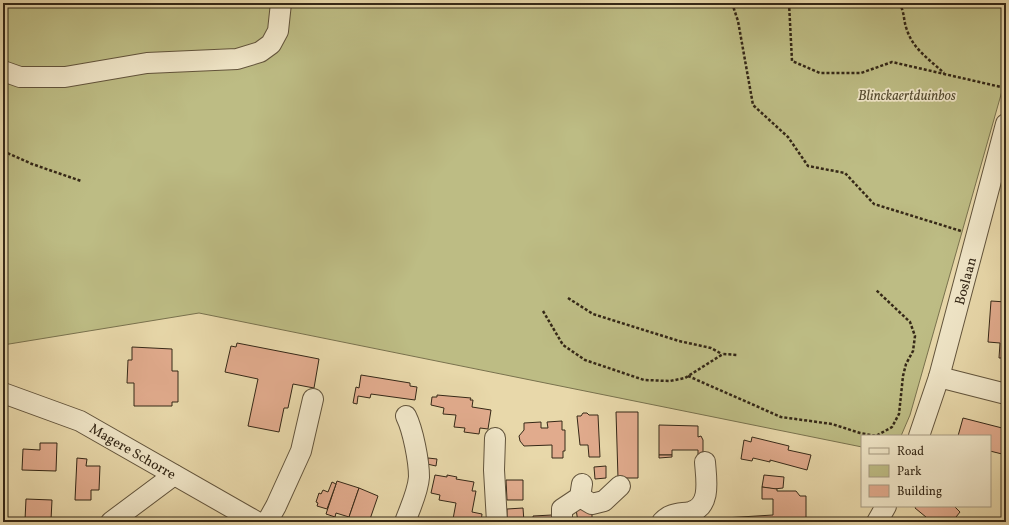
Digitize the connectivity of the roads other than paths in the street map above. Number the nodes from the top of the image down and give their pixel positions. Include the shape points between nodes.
1 (281, 3) edge
2 (3, 71) edge
3 (1006, 124) edge
4 (939, 377) junction
5 (3, 393) edge
6 (1006, 394) edge
7 (313, 399) dead end
8 (406, 416) dead end
9 (919, 435) edge
10 (495, 438) dead end
11 (705, 462) dead end
12 (174, 475) junction
13 (620, 486) dead end
14 (885, 507) edge
15 (111, 522) edge
16 (257, 522) edge
17 (267, 522) edge
18 (405, 522) edge
19 (497, 522) edge
20 (562, 522) edge
21 (662, 522) edge
22 (877, 522) edge

1 - 2 street via 278,31 271,44 260,52 237,59 147,63 65,77 20,77
3 - 4 street, Boslaan
4 - 6 street
4 - 9 street, Boslaan
5 - 12 street, Magere Schorre via 80,421
7 - 17 street via 301,451
8 - 18 street via 412,428 419,477
10 - 19 street
11 - 21 street via 706,488 703,502 691,512 673,514
12 - 15 street
12 - 16 street, Magere Schorre
13 - 20 street via 604,501 592,504 581,491 562,510
14 - 22 street

